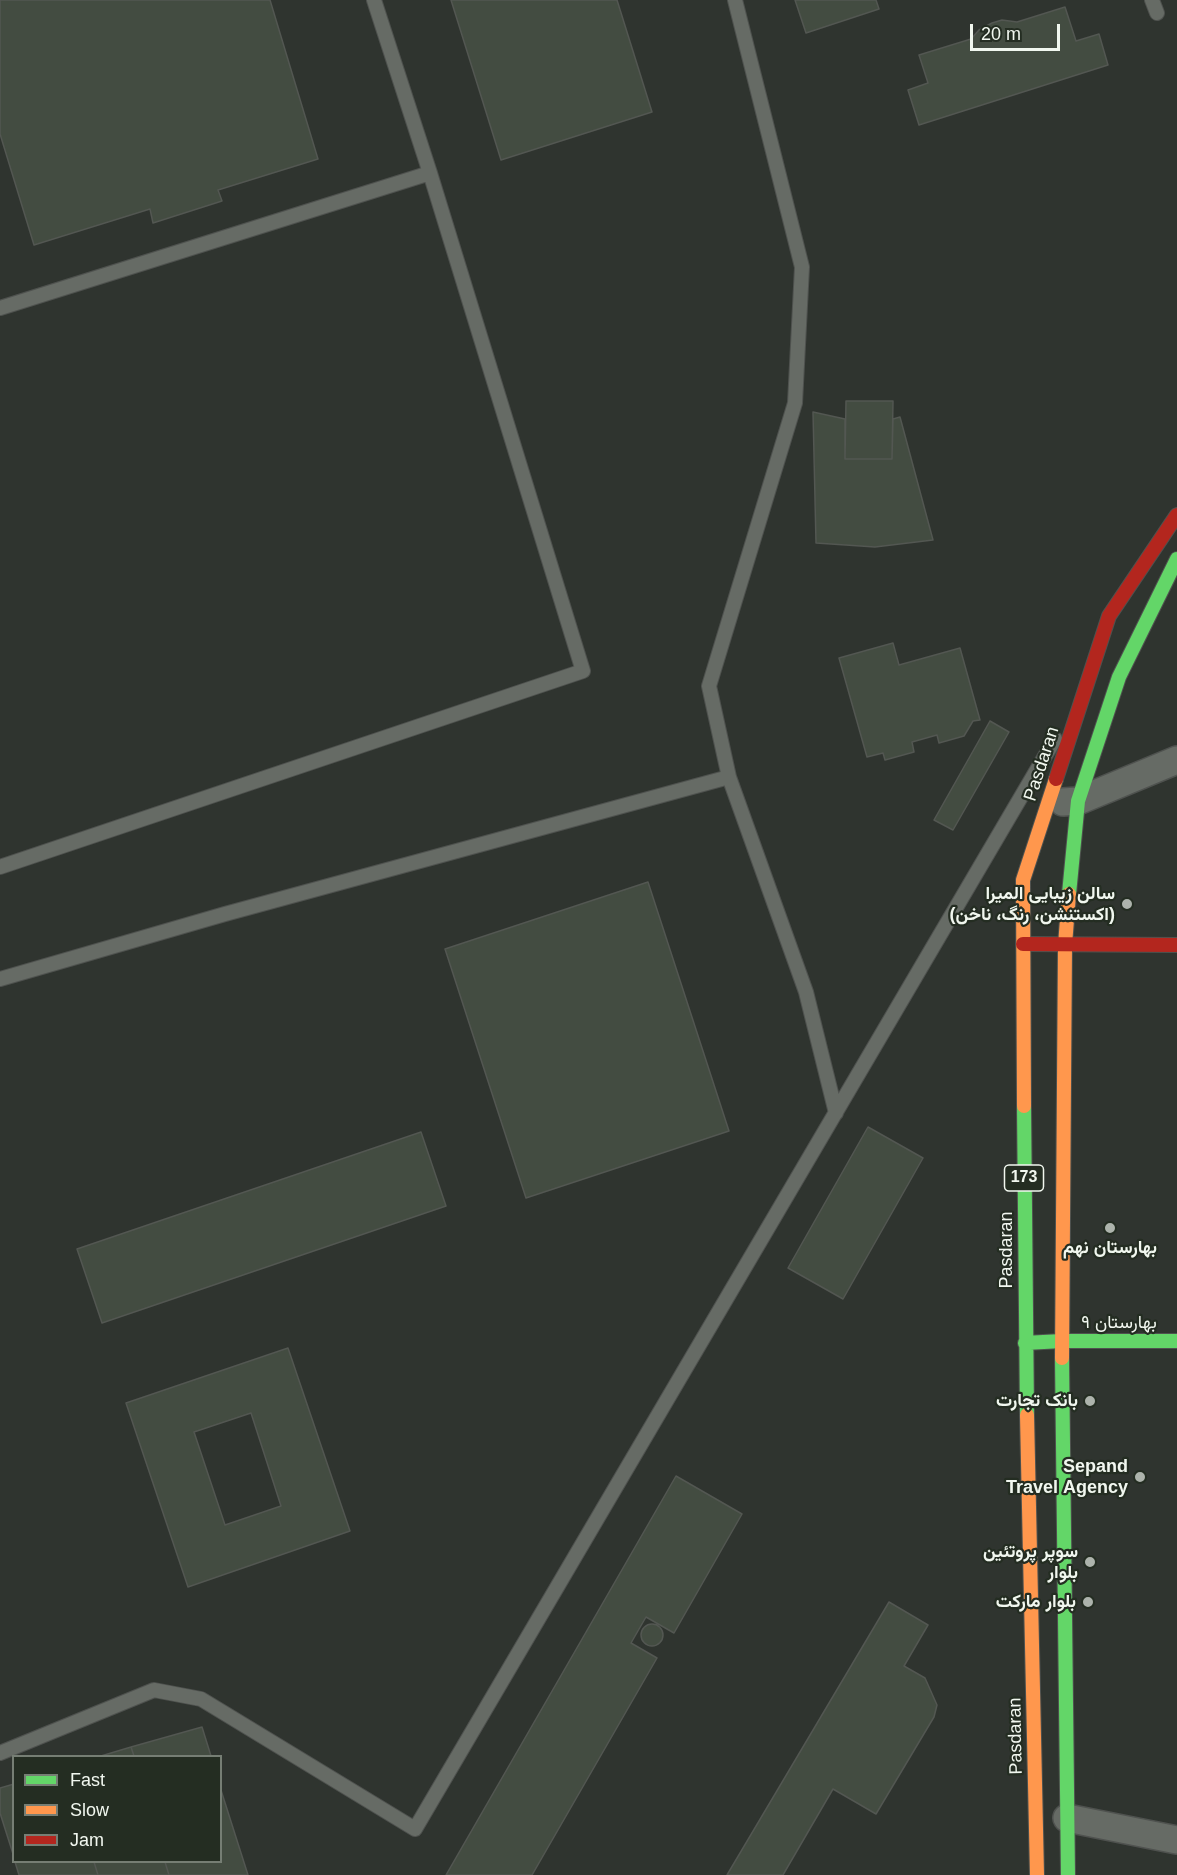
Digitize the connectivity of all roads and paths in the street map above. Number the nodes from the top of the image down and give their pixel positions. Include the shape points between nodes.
1 (374, 0) edge
2 (735, 0) edge
3 (430, 173) junction
4 (0, 308) edge
5 (1177, 514) edge
6 (1177, 559) edge
7 (1085, 688) junction
8 (1177, 760) edge
9 (729, 777) junction
10 (1078, 801) junction
11 (1048, 803) junction
12 (0, 867) edge
13 (1023, 944) junction
14 (1065, 945) junction
15 (1177, 945) edge
16 (0, 979) edge
17 (836, 1113) junction
18 (1062, 1341) junction
19 (1177, 1341) edge
20 (1025, 1343) junction
21 (0, 1753) edge
22 (1052, 1819) junction
23 (1177, 1840) edge
24 (1037, 1875) edge
25 (1068, 1875) edge

1 - 3 lane
2 - 9 lane via 802,267 795,402 709,686
3 - 4 lane
3 - 12 lane via 583,671
5 - 7 main road, Pasdaran / 173 via 1109,616
6 - 10 main road, Pasdaran / 173 via 1119,677
7 - 11 main road, Pasdaran / 173
7 - 17 lane
8 - 10 street
9 - 16 lane
9 - 17 lane via 806,992
10 - 11 street
10 - 14 main road, Pasdaran / 173
11 - 13 main road, Pasdaran / 173 via 1023,880
13 - 14 main road
13 - 20 main road, Pasdaran / 173
14 - 15 main road
14 - 18 main road, Pasdaran / 173
17 - 21 lane via 415,1829 201,1699 154,1690
18 - 19 main road, بهارستان ٩
18 - 20 main road, بهارستان ٩
18 - 22 main road, Pasdaran / 173
20 - 22 main road, Pasdaran / 173
22 - 23 street
22 - 24 main road, Pasdaran / 173
22 - 25 main road, Pasdaran / 173

